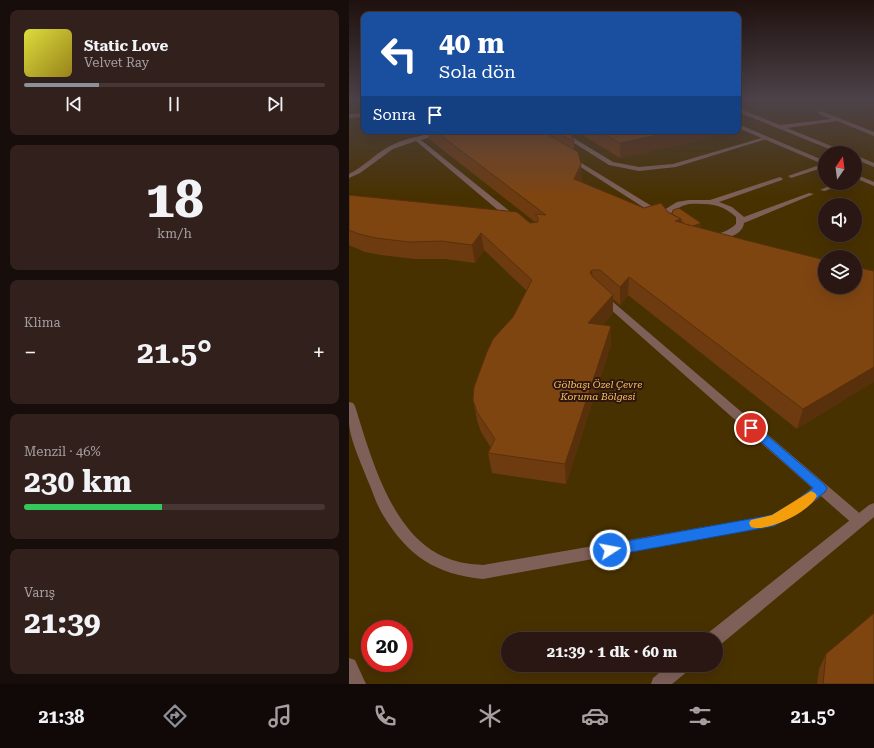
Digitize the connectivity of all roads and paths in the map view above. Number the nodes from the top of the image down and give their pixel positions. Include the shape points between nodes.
1 (752, 132) edge
2 (792, 132) edge
3 (437, 134) edge
4 (563, 134) edge
5 (767, 138) junction
6 (417, 139) junction
7 (827, 146) edge
8 (563, 154) edge
9 (862, 160) edge
10 (818, 161) edge
11 (874, 165) edge
12 (818, 166) edge
13 (349, 176) edge
14 (791, 176) dead end
15 (780, 179) dead end
16 (862, 179) edge
17 (874, 184) edge
18 (811, 194) dead end
19 (711, 203) junction
20 (665, 217) junction
21 (741, 221) junction
22 (517, 222) edge
23 (596, 291) edge
24 (349, 406) edge
25 (821, 488) junction
26 (874, 509) edge
27 (859, 521) junction
28 (723, 632) edge
29 (349, 666) edge
30 (674, 672) edge
31 (358, 684) edge
32 (659, 684) edge

1 - 5 street
2 - 7 street
3 - 6 street
4 - 5 street via 611,164 639,169 674,166
5 - 10 street
6 - 13 street via 391,148
6 - 22 street
8 - 20 street
9 - 11 street
12 - 14 street
15 - 19 street
16 - 17 street
18 - 21 street
19 - 20 street via 680,204 667,212
19 - 21 street via 732,209
20 - 21 street via 672,228 684,234 700,237 730,234 739,227
23 - 25 street
24 - 25 street via 367,463 387,510 418,548 441,563 462,570 483,572 774,520 796,508
25 - 27 street
26 - 27 street
27 - 28 street
29 - 31 street
30 - 32 street

